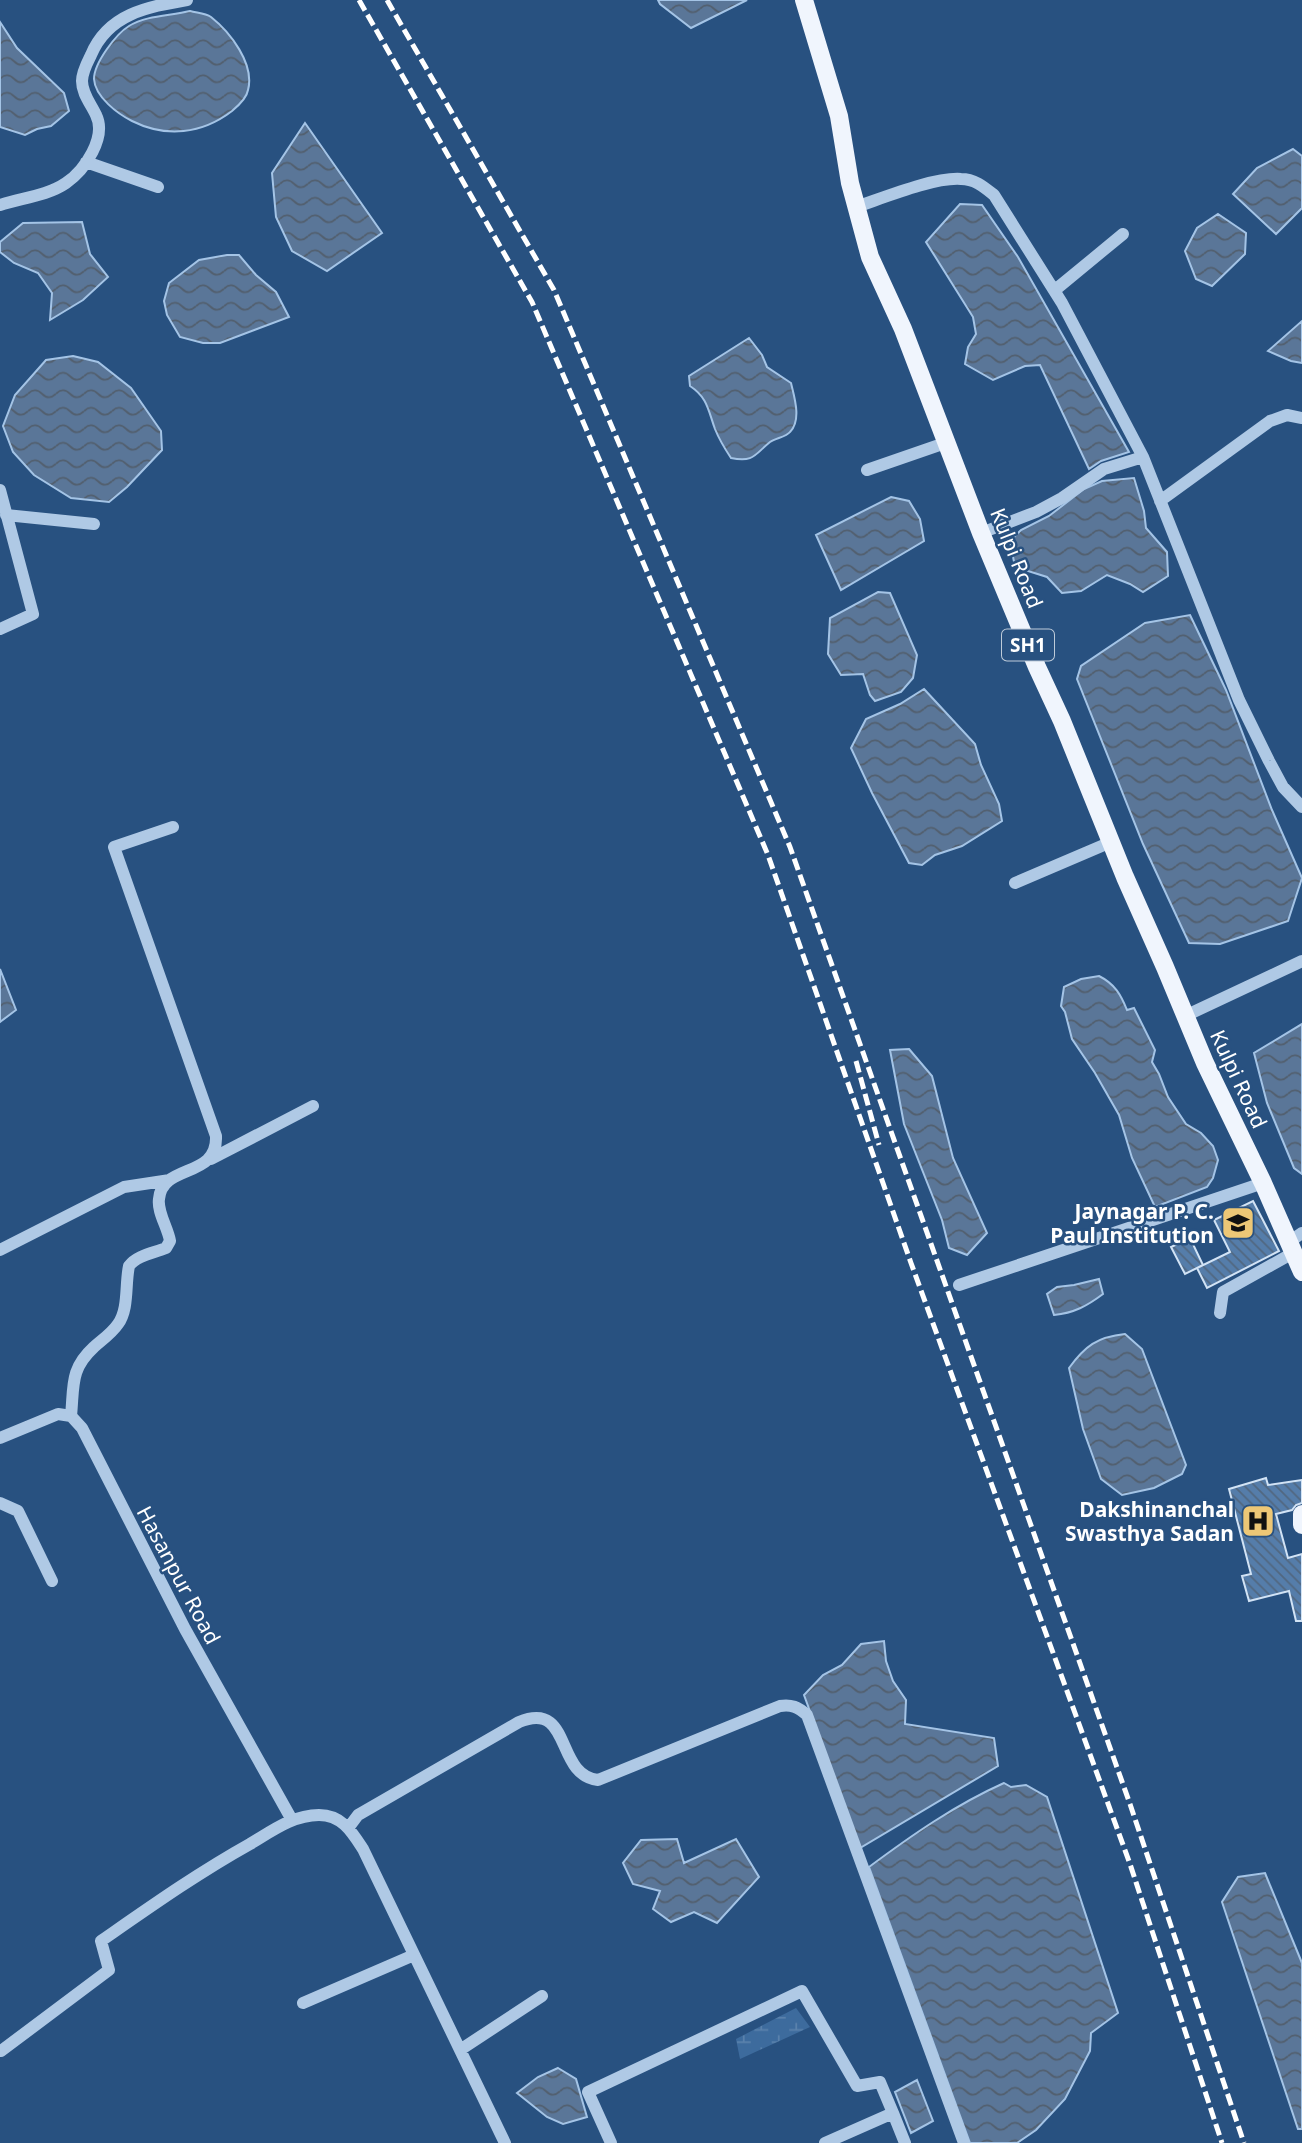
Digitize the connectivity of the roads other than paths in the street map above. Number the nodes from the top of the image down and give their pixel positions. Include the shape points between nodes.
1 (187, 0) edge
2 (804, 0) edge
3 (86, 162) junction
4 (158, 187) dead end
5 (0, 205) edge
6 (856, 207) junction
7 (1123, 234) dead end
8 (1055, 290) junction
9 (1302, 418) edge
10 (948, 442) junction
11 (1143, 457) junction
12 (867, 470) dead end
13 (0, 490) edge
14 (1160, 500) junction
15 (6, 515) junction
16 (94, 524) dead end
17 (981, 533) junction
18 (0, 629) edge
19 (1302, 807) edge
20 (173, 827) dead end
21 (1111, 842) junction
22 (1015, 883) dead end
23 (1302, 961) edge
24 (1185, 1016) junction
25 (313, 1106) dead end
26 (211, 1159) junction
27 (170, 1180) junction
28 (1263, 1183) junction
29 (1295, 1243) edge
30 (0, 1250) edge
31 (1302, 1272) edge
32 (959, 1286) dead end
33 (1220, 1312) dead end
34 (72, 1416) junction
35 (0, 1438) edge
36 (0, 1503) edge
37 (1302, 1514) edge
38 (1302, 1525) edge
39 (52, 1581) dead end
40 (292, 1820) junction
41 (349, 1826) junction
42 (414, 1955) junction
43 (542, 1996) dead end
44 (303, 2003) dead end
45 (460, 2050) junction
46 (1, 2051) edge
47 (893, 2113) junction
48 (505, 2143) edge
49 (611, 2143) edge
50 (825, 2143) edge
51 (905, 2143) edge
52 (964, 2143) edge

1 - 3 street via 152,6 120,19 95,45 82,80 100,128 99,140
2 - 6 main road, Kulpi Road / SH1 via 839,116
3 - 4 street
3 - 5 street via 66,183
6 - 8 street via 940,181 962,178 980,183 994,195
6 - 10 main road, Kulpi Road / SH1 via 870,257
7 - 8 street
8 - 11 street
9 - 14 street via 1287,415 1270,421
10 - 12 street
10 - 17 main road, Kulpi Road / SH1
11 - 14 street
11 - 17 street via 1104,469 1036,512
13 - 15 street
14 - 19 street via 1239,700 1278,778
15 - 16 street
15 - 18 street via 33,614
17 - 21 main road, Kulpi Road / SH1
20 - 26 street via 114,847 216,1136
21 - 22 street
21 - 24 main road, Kulpi Road / SH1
23 - 24 street
24 - 28 main road, Kulpi Road / SH1
25 - 26 street
26 - 27 street
27 - 30 street via 124,1187
27 - 34 street via 158,1202 170,1241 166,1248 129,1266 119,1324 77,1365
28 - 29 main road, Kulpi Road / SH1
28 - 32 street
29 - 31 main road, Kulpi Road / SH1
29 - 33 street via 1223,1292
34 - 35 street via 58,1414
34 - 40 street, Hasanpur Road
36 - 39 street via 18,1511
37 - 38 main road
40 - 41 street via 319,1815
40 - 46 street via 206,1869 101,1941 109,1970
41 - 42 street
41 - 52 street via 358,1815 532,1717 551,1723 580,1774 598,1780 779,1706 795,1707 807,1715
42 - 44 street
42 - 45 street
43 - 45 street
45 - 48 street
47 - 49 street via 880,2081 857,2087 802,1991 588,2092
47 - 50 street
47 - 51 street

